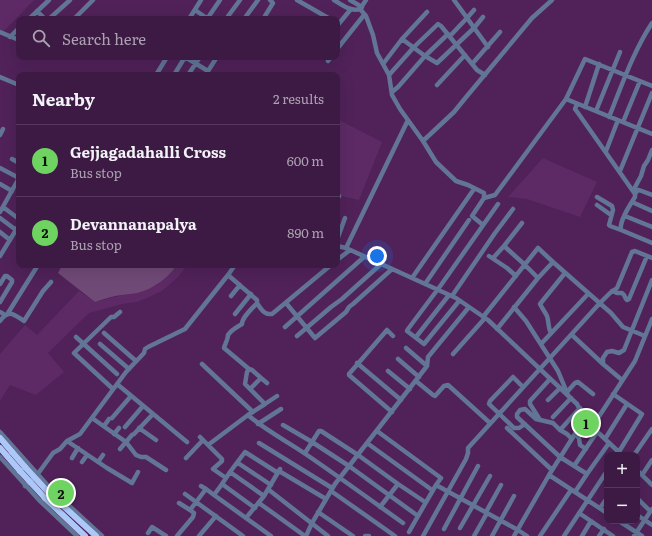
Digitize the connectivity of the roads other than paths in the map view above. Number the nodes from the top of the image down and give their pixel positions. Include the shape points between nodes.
1 (49, 0) edge
2 (70, 0) edge
3 (93, 0) edge
4 (201, 0) edge
5 (220, 0) edge
6 (240, 0) edge
7 (258, 0) edge
8 (270, 0) edge
9 (297, 0) edge
10 (334, 0) edge
11 (350, 0) edge
12 (366, 0) edge
13 (454, 0) edge
14 (552, 0) edge
15 (361, 8) junction
16 (351, 9) junction
17 (195, 10) junction
18 (474, 10) dead end
19 (38, 11) junction
20 (427, 12) dead end
21 (364, 15) junction
22 (32, 16) edge
23 (42, 16) edge
24 (52, 16) edge
25 (77, 16) edge
26 (191, 16) edge
27 (204, 16) edge
28 (210, 16) edge
29 (228, 16) edge
30 (246, 16) edge
31 (265, 16) dead end
32 (325, 16) edge
33 (483, 17) dead end
34 (467, 18) junction
35 (340, 22) edge
36 (652, 23) edge
37 (474, 28) junction
38 (16, 31) edge
39 (0, 32) edge
40 (500, 32) dead end
41 (449, 35) junction
42 (10, 37) junction
43 (16, 39) edge
44 (402, 39) junction
45 (456, 44) junction
46 (340, 45) edge
47 (488, 47) junction
48 (414, 48) junction
49 (620, 52) dead end
50 (465, 55) junction
51 (425, 56) junction
52 (165, 60) edge
53 (183, 60) edge
54 (189, 60) edge
55 (198, 60) edge
56 (215, 60) edge
57 (195, 64) junction
58 (383, 64) junction
59 (472, 64) junction
60 (599, 64) junction
61 (206, 70) joint
62 (613, 70) junction
63 (158, 72) edge
64 (176, 72) edge
65 (190, 72) edge
66 (389, 75) junction
67 (485, 75) junction
68 (0, 76) edge
69 (626, 76) junction
70 (640, 81) junction
71 (16, 84) edge
72 (437, 85) dead end
73 (652, 86) edge
74 (392, 92) junction
75 (652, 93) edge
76 (566, 99) junction
77 (577, 104) junction
78 (585, 107) junction
79 (596, 111) junction
80 (609, 117) junction
81 (408, 120) junction
82 (620, 122) junction
83 (637, 128) junction
84 (3, 129) dead end
85 (652, 134) edge
86 (0, 135) edge
87 (423, 141) junction
88 (652, 150) edge
89 (606, 152) junction
90 (12, 160) dead end
91 (16, 162) edge
92 (0, 168) edge
93 (620, 171) junction
94 (16, 176) edge
95 (16, 183) edge
96 (0, 184) edge
97 (474, 188) junction
98 (12, 190) junction
99 (634, 192) junction
100 (652, 195) edge
101 (597, 197) dead end
102 (484, 198) junction
103 (0, 200) edge
104 (632, 202) junction
105 (4, 204) junction
106 (498, 204) dead end
107 (597, 205) dead end
108 (513, 209) dead end
109 (652, 211) edge
110 (0, 212) edge
111 (611, 215) junction
112 (16, 216) edge
113 (624, 216) junction
114 (0, 218) edge
115 (345, 218) dead end
116 (469, 220) dead end
117 (522, 223) dead end
118 (483, 225) junction
119 (16, 227) edge
120 (652, 227) edge
121 (621, 230) junction
122 (16, 231) edge
123 (0, 232) edge
124 (340, 232) edge
125 (10, 240) junction
126 (652, 243) edge
127 (504, 246) junction
128 (340, 247) edge
129 (2, 248) edge
130 (348, 249) junction
131 (0, 256) edge
132 (647, 256) junction
133 (340, 257) edge
134 (364, 257) junction
135 (652, 258) edge
136 (553, 262) junction
137 (381, 264) junction
138 (525, 264) junction
139 (36, 268) edge
140 (233, 268) edge
141 (327, 268) edge
142 (392, 269) junction
143 (565, 273) junction
144 (228, 275) junction
145 (516, 276) junction
146 (412, 278) junction
147 (538, 278) junction
148 (652, 280) edge
149 (362, 281) junction
150 (51, 282) dead end
151 (0, 284) edge
152 (425, 284) junction
153 (240, 285) junction
154 (370, 289) junction
155 (438, 290) junction
156 (612, 291) junction
157 (251, 294) junction
158 (588, 294) junction
159 (231, 296) dead end
160 (346, 296) junction
161 (450, 296) junction
162 (459, 301) junction
163 (0, 302) edge
164 (257, 303) junction
165 (286, 303) junction
166 (353, 304) junction
167 (599, 304) junction
168 (469, 307) junction
169 (514, 307) junction
170 (0, 312) edge
171 (120, 312) dead end
172 (7, 314) junction
173 (235, 314) dead end
174 (297, 317) junction
175 (484, 318) junction
176 (652, 319) edge
177 (0, 321) edge
178 (285, 327) dead end
179 (307, 328) junction
180 (497, 329) junction
181 (632, 330) junction
182 (104, 333) dead end
183 (551, 333) junction
184 (572, 334) junction
185 (297, 336) dead end
186 (393, 336) dead end
187 (645, 336) junction
188 (76, 337) dead end
189 (416, 337) junction
190 (83, 344) junction
191 (100, 344) dead end
192 (541, 344) junction
193 (406, 348) dead end
194 (453, 354) dead end
195 (550, 358) junction
196 (398, 360) dead end
197 (136, 361) junction
198 (357, 363) junction
199 (202, 364) dead end
200 (603, 364) junction
201 (427, 366) junction
202 (128, 369) junction
203 (539, 369) junction
204 (249, 370) junction
205 (388, 371) dead end
206 (118, 374) dead end
207 (261, 378) junction
208 (417, 379) junction
209 (550, 379) junction
210 (622, 380) junction
211 (267, 383) dead end
212 (117, 384) junction
213 (523, 387) junction
214 (560, 388) junction
215 (114, 389) junction
216 (250, 389) junction
217 (410, 389) junction
218 (593, 394) dead end
219 (613, 394) junction
220 (130, 396) junction
221 (277, 396) dead end
222 (569, 396) junction
223 (401, 400) junction
224 (548, 400) dead end
225 (265, 404) junction
226 (627, 404) junction
227 (143, 406) junction
228 (580, 408) junction
229 (281, 409) dead end
230 (253, 412) junction
231 (392, 412) junction
232 (153, 414) junction
233 (498, 414) junction
234 (248, 415) junction
235 (553, 417) dead end
236 (92, 418) junction
237 (540, 420) junction
238 (490, 423) junction
239 (258, 424) junction
240 (525, 424) junction
241 (586, 424) junction
242 (283, 425) dead end
243 (104, 426) junction
244 (125, 427) dead end
245 (119, 428) dead end
246 (139, 428) junction
247 (507, 428) dead end
248 (652, 429) edge
249 (560, 430) junction
250 (377, 431) junction
251 (0, 432) edge
252 (597, 432) junction
253 (114, 434) junction
254 (575, 434) junction
255 (3, 438) edge
256 (572, 439) junction
257 (156, 440) dead end
258 (67, 441) junction
259 (607, 441) junction
260 (126, 442) junction
261 (187, 442) dead end
262 (312, 442) junction
263 (0, 443) edge
264 (259, 443) dead end
265 (367, 443) junction
266 (208, 445) junction
267 (0, 448) edge
268 (78, 448) junction
269 (120, 449) dead end
270 (586, 449) junction
271 (617, 452) edge
272 (620, 452) edge
273 (636, 452) edge
274 (305, 453) junction
275 (87, 454) junction
276 (103, 455) dead end
277 (358, 455) junction
278 (0, 457) edge
279 (560, 457) junction
280 (72, 458) dead end
281 (186, 458) dead end
282 (652, 460) edge
283 (82, 462) dead end
284 (98, 462) junction
285 (238, 463) junction
286 (349, 466) junction
287 (478, 466) dead end
288 (574, 466) junction
289 (166, 470) dead end
290 (552, 470) junction
291 (279, 471) junction
292 (138, 472) dead end
293 (230, 472) junction
294 (587, 474) junction
295 (37, 475) junction
296 (549, 475) junction
297 (642, 475) joint
298 (490, 476) dead end
299 (604, 476) edge
300 (340, 477) junction
301 (226, 478) junction
302 (222, 484) junction
303 (398, 484) junction
304 (436, 484) junction
305 (501, 485) dead end
306 (652, 485) edge
307 (25, 486) junction
308 (201, 486) dead end
309 (270, 487) junction
310 (206, 489) junction
311 (332, 489) junction
312 (432, 490) junction
313 (448, 491) junction
314 (573, 491) junction
315 (185, 494) dead end
316 (214, 495) junction
317 (389, 495) junction
318 (264, 496) junction
319 (514, 496) dead end
320 (460, 498) junction
321 (326, 499) junction
322 (588, 500) junction
323 (640, 501) edge
324 (196, 502) junction
325 (425, 502) junction
326 (604, 502) edge
327 (259, 503) junction
328 (179, 504) dead end
329 (380, 506) junction
330 (473, 506) junction
331 (255, 508) junction
332 (600, 508) junction
333 (190, 510) junction
334 (651, 510) edge
335 (604, 511) edge
336 (318, 512) junction
337 (486, 513) junction
338 (579, 513) junction
339 (216, 516) junction
340 (418, 516) junction
341 (640, 516) edge
342 (246, 518) junction
343 (645, 520) junction
344 (501, 521) junction
345 (591, 521) junction
346 (312, 523) junction
347 (403, 523) dead end
348 (623, 524) edge
349 (652, 525) edge
350 (460, 528) dead end
351 (444, 529) dead end
352 (518, 530) junction
353 (604, 530) junction
354 (409, 532) dead end
355 (148, 533) dead end
356 (635, 534) edge
357 (78, 536) edge
358 (85, 536) edge
359 (96, 536) edge
360 (102, 536) edge
361 (166, 536) edge
362 (177, 536) edge
363 (199, 536) edge
364 (243, 536) edge
365 (271, 536) edge
366 (306, 536) edge
367 (328, 536) edge
368 (353, 536) edge
369 (365, 536) edge
370 (368, 536) edge
371 (395, 536) edge
372 (423, 536) edge
373 (474, 536) edge
374 (492, 536) edge
375 (514, 536) edge
376 (527, 536) edge
377 (540, 536) edge
378 (564, 536) edge
379 (582, 536) edge
380 (599, 536) edge
381 (613, 536) edge
382 (642, 536) edge

1 - 19 street
2 - 24 street
3 - 25 street
4 - 17 street
5 - 28 street
6 - 29 street
7 - 30 street
8 - 31 street via 273,2
9 - 32 street
10 - 16 street
11 - 15 street
12 - 15 street
13 - 34 street
14 - 67 street via 532,18
15 - 16 street via 356,11
15 - 21 street
16 - 35 street
17 - 26 street
17 - 27 street
18 - 34 street
19 - 22 street
19 - 23 street
20 - 44 street
21 - 46 street
21 - 58 street via 373,35 376,53
33 - 37 street
34 - 37 street
34 - 41 street
36 - 69 street
37 - 45 street
37 - 47 street
38 - 42 street
39 - 42 street
40 - 47 street
41 - 45 street
41 - 48 street via 438,24
41 - 51 street
42 - 43 street
44 - 48 street
44 - 58 street
45 - 50 street
45 - 51 street via 437,62
47 - 59 street
48 - 51 street
48 - 66 street
49 - 62 street
50 - 59 street
50 - 72 street
51 - 74 street
52 - 63 street
53 - 64 street
54 - 57 street
55 - 57 street
56 - 61 street via 208,71
57 - 61 street
57 - 65 street
58 - 66 street
59 - 67 street
60 - 62 street
60 - 76 street via 585,59
60 - 78 street
62 - 69 street
62 - 79 street
66 - 74 street
67 - 87 street via 454,112
68 - 71 street
69 - 70 street
69 - 80 street
70 - 73 street
70 - 82 street
74 - 81 street
75 - 83 street
76 - 77 street
76 - 102 street via 494,195
77 - 78 street
77 - 89 street via 575,109
78 - 79 street
79 - 80 street
80 - 82 street
81 - 87 street
81 - 130 street
82 - 83 street
82 - 89 street
83 - 85 street
83 - 93 street
84 - 86 street
87 - 97 street via 436,162 456,181
88 - 99 street
89 - 93 street
90 - 91 street
92 - 94 street
93 - 99 street
95 - 98 street
96 - 98 street
97 - 102 street via 484,194
97 - 146 street
98 - 105 street
99 - 100 street via 639,190
99 - 104 street
101 - 111 street via 612,206
102 - 118 street via 472,216
103 - 105 street
104 - 109 street
104 - 113 street
105 - 110 street
105 - 112 street
106 - 118 street
107 - 111 street
108 - 161 street
111 - 121 street via 609,226
113 - 120 street
113 - 121 street
114 - 119 street
115 - 124 street
116 - 152 street
117 - 127 street
118 - 155 street
121 - 126 street
122 - 125 street
123 - 125 street
125 - 129 street
127 - 138 street
127 - 145 street via 491,256
128 - 130 street
129 - 131 street
130 - 133 street
130 - 134 street
132 - 135 street
132 - 156 street via 632,252 617,288
132 - 156 street via 629,299 626,300 622,293
134 - 137 street
134 - 174 street
136 - 138 street via 538,248
136 - 143 street
136 - 147 street
137 - 142 street
137 - 149 street
138 - 145 street
138 - 147 street
139 - 172 street
140 - 144 street
141 - 165 street
142 - 146 street
142 - 154 street
143 - 158 street
143 - 183 street via 540,304 546,314
144 - 153 street
144 - 197 street via 185,328 145,349
145 - 175 street
146 - 152 street
147 - 169 street
148 - 181 street
149 - 154 street
149 - 160 street
150 - 172 street via 24,321 12,313
151 - 163 street via 5,276 12,280
152 - 155 street
153 - 157 street
153 - 159 street
154 - 166 street
155 - 161 street
155 - 189 street via 407,331
156 - 167 street
157 - 164 street
157 - 173 street
158 - 167 street
158 - 183 street
160 - 166 street
160 - 179 street
161 - 162 street
161 - 189 street
162 - 168 street
162 - 189 street via 424,344
164 - 165 street via 268,315
164 - 204 street via 242,324 229,334 224,346
165 - 174 street
166 - 179 street via 316,338
167 - 181 street via 624,327
167 - 184 street
168 - 175 street
168 - 201 street via 428,357
169 - 180 street
169 - 192 street via 526,320
170 - 172 street
171 - 190 street via 111,317
172 - 177 street
174 - 178 street
174 - 179 street
175 - 180 street
175 - 194 street
176 - 187 street
179 - 185 street
180 - 203 street
181 - 187 street
181 - 200 street via 624,350 619,353 607,352
182 - 197 street
183 - 192 street
184 - 195 street
184 - 200 street
186 - 198 street via 387,330
187 - 210 street via 636,358
188 - 190 street
190 - 206 street
190 - 215 street via 74,353
191 - 202 street
192 - 195 street
193 - 201 street
195 - 203 street
195 - 222 street
196 - 208 street
197 - 202 street
198 - 223 street
198 - 231 street via 349,375
199 - 230 street
200 - 210 street
201 - 208 street
202 - 212 street
203 - 209 street
203 - 213 street
204 - 207 street
204 - 216 street via 245,384
205 - 217 street
207 - 211 street
207 - 216 street
208 - 217 street
208 - 238 street via 435,396 448,385
209 - 214 street
209 - 237 street via 530,401
210 - 219 street
212 - 215 street
212 - 220 street
213 - 233 street
213 - 233 street via 512,377 489,403
214 - 222 street
214 - 224 street
215 - 236 street
216 - 225 street
217 - 223 street
218 - 222 street via 578,382
219 - 226 street
219 - 241 street via 596,421
220 - 227 street
220 - 243 street
221 - 225 street
222 - 228 street
222 - 235 street
223 - 231 street
225 - 230 street
226 - 259 street
226 - 272 street via 642,415
227 - 232 street
227 - 244 street
228 - 241 street
228 - 249 street
229 - 239 street
230 - 234 street
231 - 250 street
232 - 246 street
232 - 261 street
233 - 238 street
233 - 240 street via 514,428
234 - 239 street
234 - 266 street
236 - 243 street
236 - 258 street via 80,434
237 - 240 street via 523,409 516,416
237 - 249 street via 553,423
238 - 313 street via 467,449 468,455
239 - 274 street
240 - 279 street
241 - 252 street
241 - 254 street via 580,426
242 - 262 street
243 - 253 street
245 - 253 street
246 - 257 street
246 - 260 street
247 - 290 street
248 - 273 street
249 - 256 street
250 - 265 street
250 - 304 street via 441,478
251 - 255 street
252 - 259 street
252 - 270 street
253 - 260 street
254 - 256 street
254 - 270 street via 580,445
255 - 263 street
255 - 295 street
255 - 359 highway, bridge via 49,493
256 - 279 street
258 - 268 street
258 - 295 street via 53,453
259 - 271 street
259 - 294 street
260 - 269 street
260 - 289 street via 136,455 146,457
262 - 274 street
262 - 277 street via 320,431
262 - 286 street
264 - 311 street
265 - 277 street
265 - 312 street
266 - 281 street via 202,438
266 - 301 street via 222,459 213,469
267 - 358 highway, bridge via 45,498
268 - 275 street
268 - 280 street
270 - 288 street
274 - 300 street
275 - 283 street
275 - 284 street
276 - 284 street
277 - 286 street
277 - 303 street
278 - 307 street
279 - 288 street
279 - 290 street
282 - 297 street
284 - 292 street via 132,483
285 - 291 street via 245,452
285 - 293 street
285 - 309 street
286 - 300 street
286 - 317 street
287 - 320 street
288 - 294 street
290 - 296 street
291 - 309 street
291 - 321 street
293 - 301 street
293 - 318 street
294 - 314 street
295 - 307 street
295 - 360 street
296 - 314 street
296 - 352 street
297 - 306 street
298 - 330 street
299 - 322 street
300 - 311 street
300 - 329 street
301 - 302 street
302 - 316 street
302 - 331 street
303 - 317 street
303 - 325 street
304 - 312 street
304 - 313 street
305 - 337 street
307 - 357 street
308 - 310 street
309 - 318 street
309 - 346 street
310 - 316 street
310 - 324 street
311 - 321 street
311 - 371 street
312 - 325 street
313 - 320 street
313 - 372 street
314 - 322 street
314 - 377 street
315 - 324 street
316 - 342 street
317 - 329 street
317 - 340 street
318 - 327 street
319 - 344 street
320 - 330 street
320 - 351 street
321 - 336 street
322 - 332 street
322 - 338 street
323 - 334 street
324 - 333 street
324 - 339 street
325 - 340 street
326 - 332 street
327 - 331 street
327 - 366 street
328 - 333 street
329 - 347 street
330 - 337 street
330 - 350 street
331 - 342 street
332 - 335 street
333 - 362 street via 194,515
334 - 343 street
336 - 346 street
336 - 368 street
337 - 344 street
337 - 373 street
338 - 345 street
338 - 378 street
339 - 363 street
339 - 364 street
340 - 354 street
341 - 343 street
342 - 365 street
343 - 349 street
343 - 356 street
344 - 352 street
344 - 374 street
345 - 353 street
345 - 379 street
346 - 366 street
346 - 367 street
348 - 356 street
352 - 375 street
352 - 376 street
353 - 380 street
353 - 381 street
355 - 361 street via 152,528
356 - 382 street
369 - 370 street

